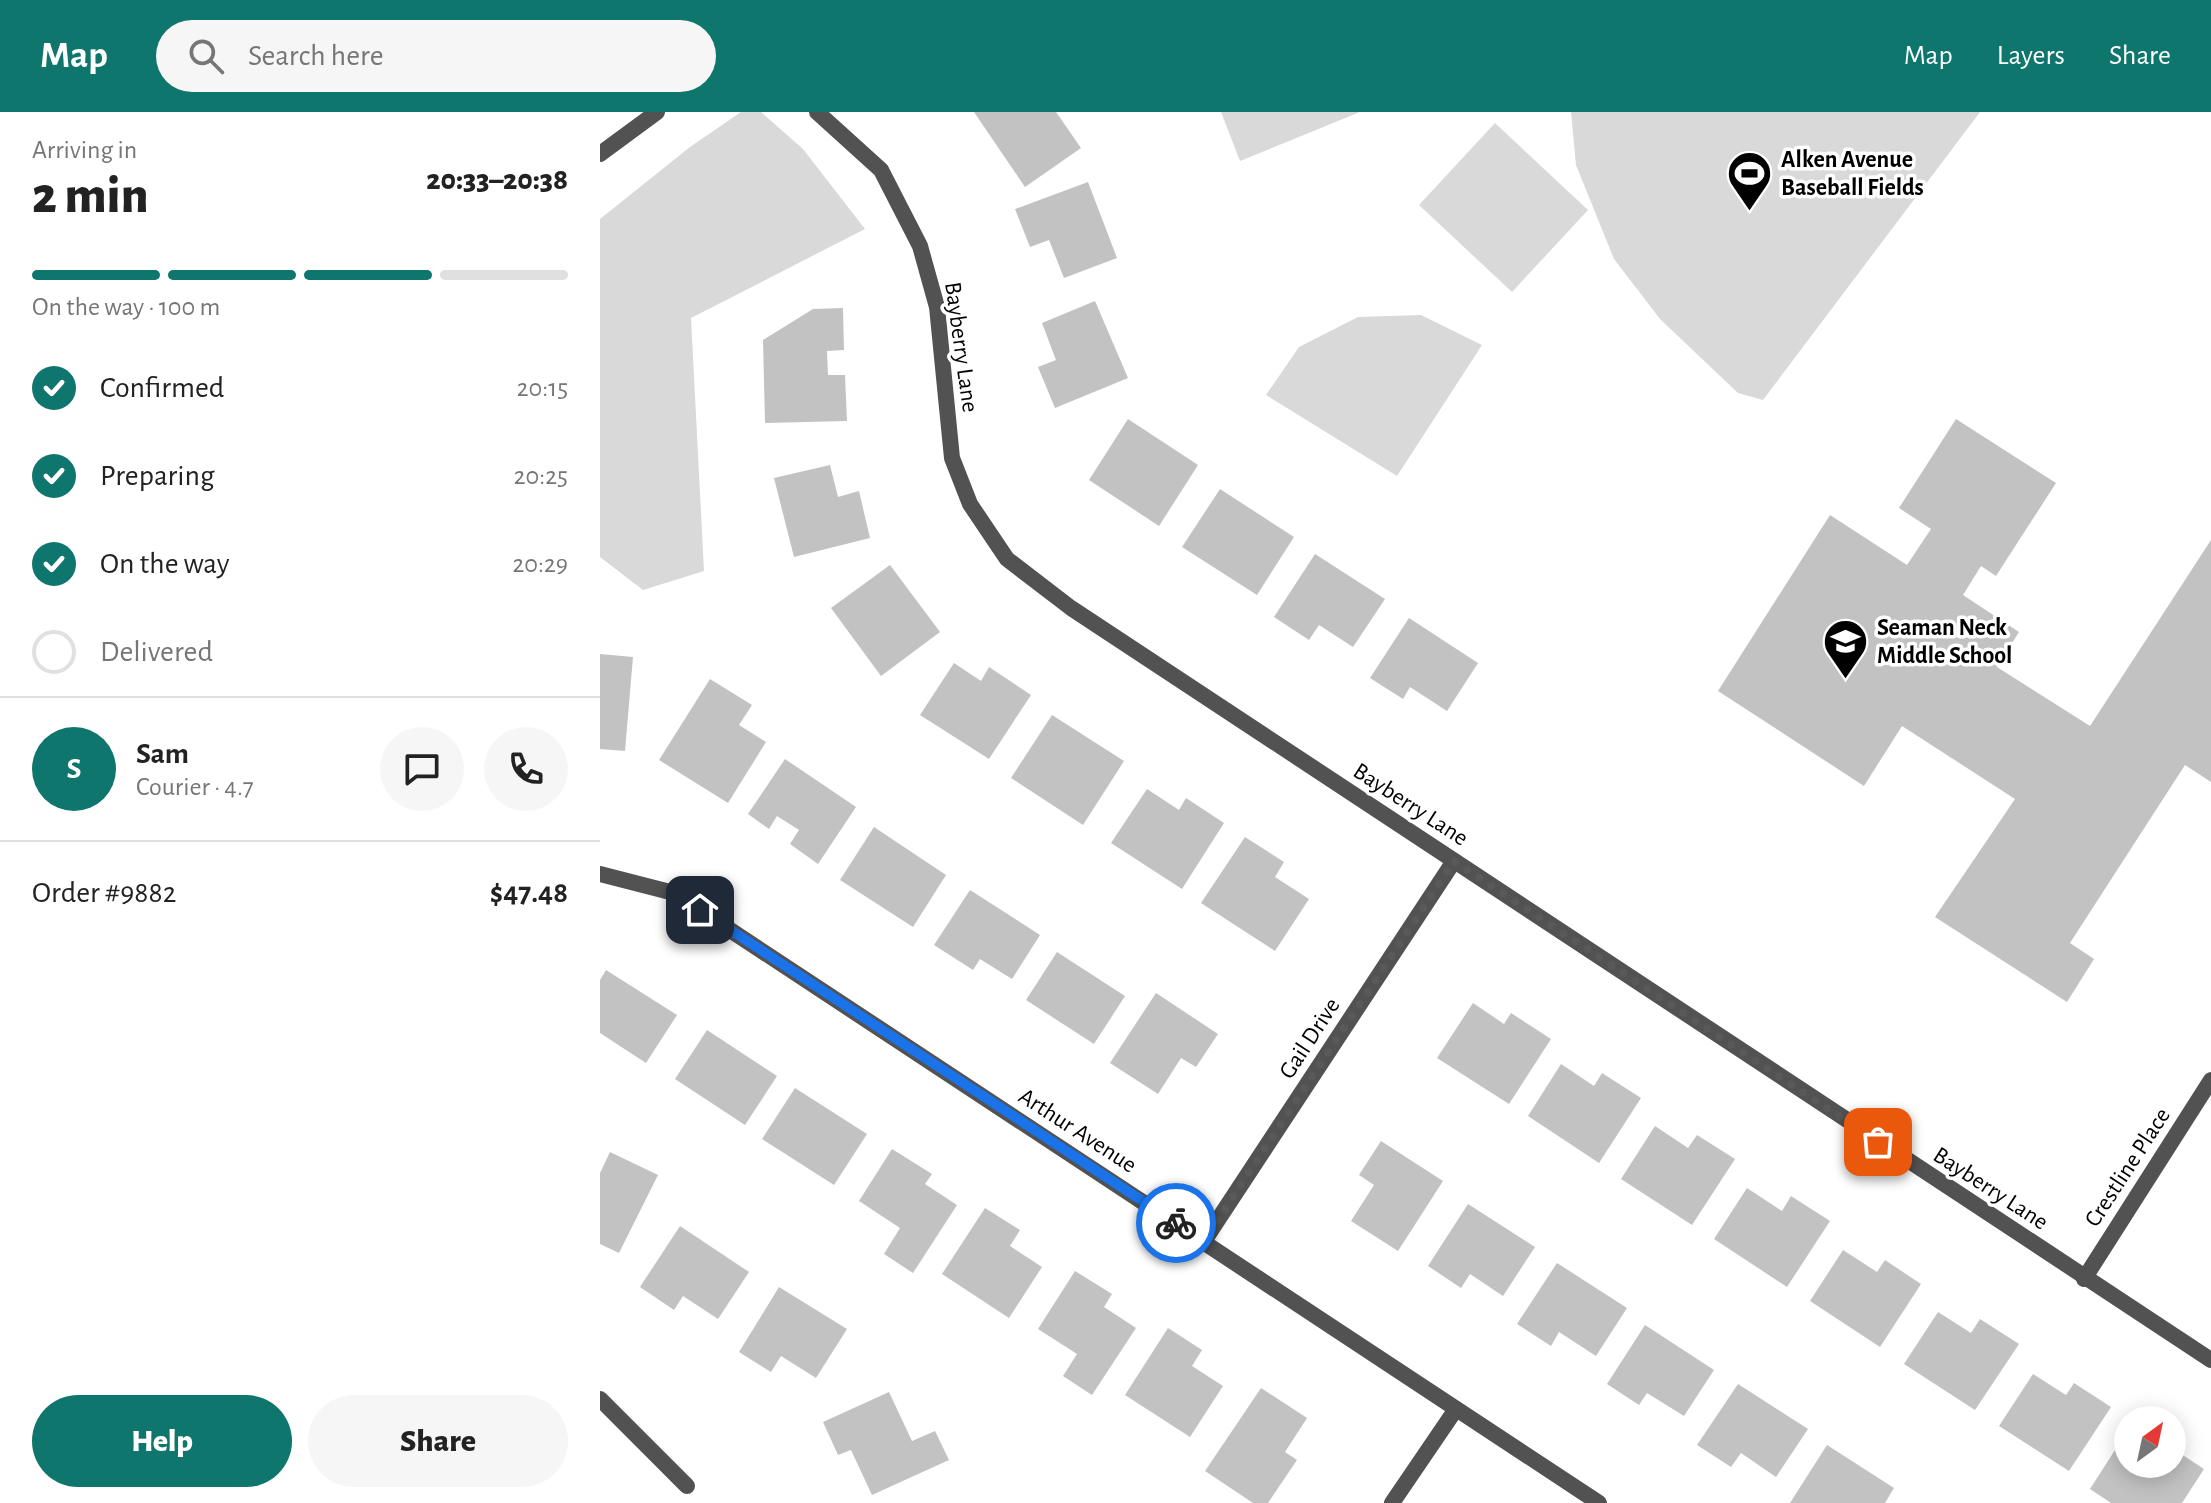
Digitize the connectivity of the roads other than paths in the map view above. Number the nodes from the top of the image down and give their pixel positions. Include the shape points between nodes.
1 (657, 112) edge
2 (817, 112) edge
3 (600, 154) edge
4 (1454, 861) junction
5 (600, 874) edge
6 (2211, 1080) edge
7 (1204, 1241) junction
8 (2084, 1279) junction
9 (2211, 1360) edge
10 (600, 1399) edge
11 (1456, 1409) junction
12 (687, 1486) dead end
13 (1392, 1503) edge
14 (1599, 1503) edge

1 - 3 street
2 - 4 street, Bayberry Lane via 881,170 920,246 937,307 952,458 970,504 1007,559 1071,608
4 - 7 street, Gail Drive
4 - 8 street, Bayberry Lane
5 - 7 street, Arthur Avenue via 674,893
6 - 8 street, Crestline Place
7 - 11 street, Arthur Avenue
8 - 9 street, Bayberry Lane
10 - 12 street
11 - 13 street
11 - 14 street, Arthur Avenue

